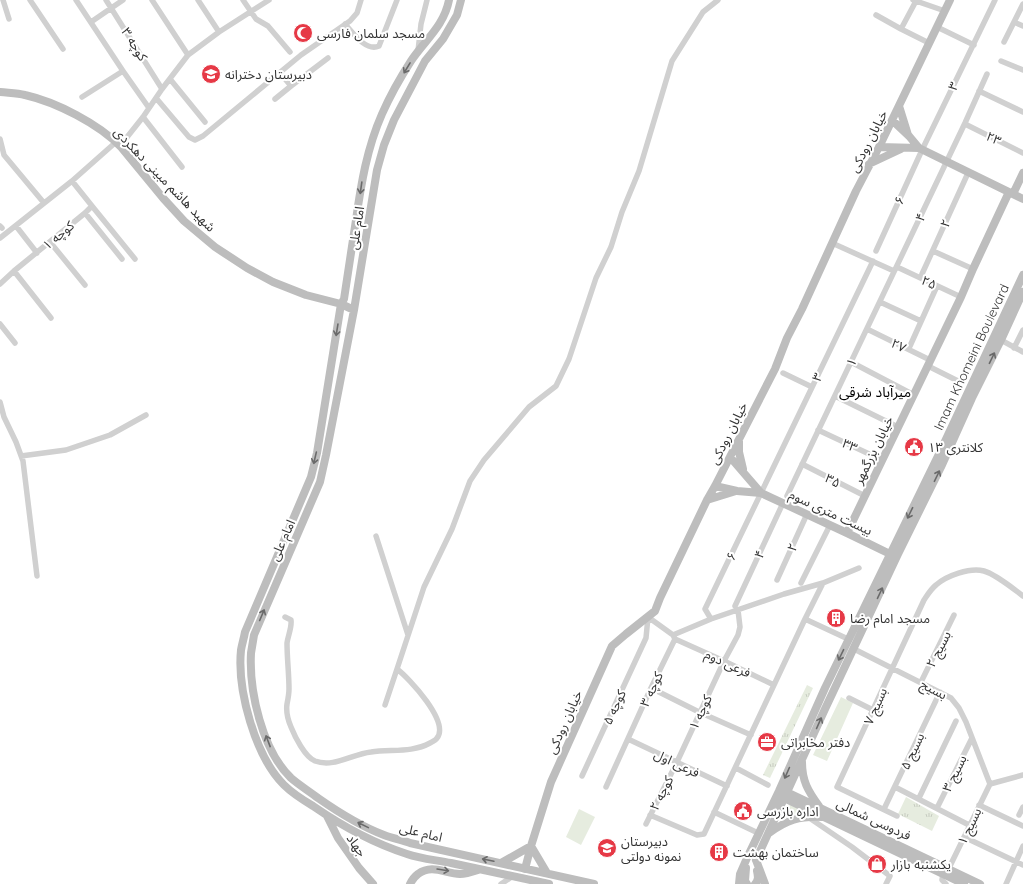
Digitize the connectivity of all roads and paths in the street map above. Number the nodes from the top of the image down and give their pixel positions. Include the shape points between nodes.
1 (3, 0) edge
2 (30, 0) edge
3 (76, 0) edge
4 (106, 0) edge
5 (123, 0) edge
6 (152, 0) edge
7 (198, 0) edge
8 (243, 0) edge
9 (269, 0) edge
10 (361, 0) edge
11 (397, 0) edge
12 (427, 0) edge
13 (449, 0) edge
14 (461, 0) edge
15 (718, 0) edge
16 (950, 0) edge
17 (995, 0) edge
18 (919, 1) edge
19 (1023, 4) edge
20 (111, 8) junction
21 (447, 11) junction
22 (945, 11) junction
23 (251, 12) junction
24 (457, 15) junction
25 (876, 15) dead end
26 (9, 19) dead end
27 (91, 22) junction
28 (1014, 22) junction
29 (345, 24) junction
30 (1023, 26) edge
31 (937, 27) junction
32 (901, 29) junction
33 (219, 32) junction
34 (1004, 42) dead end
35 (929, 43) junction
36 (974, 45) junction
37 (63, 49) dead end
38 (290, 52) dead end
39 (418, 52) junction
40 (188, 55) junction
41 (328, 58) dead end
42 (1001, 61) dead end
43 (1023, 70) edge
44 (122, 71) junction
45 (280, 73) junction
46 (987, 74) dead end
47 (170, 79) junction
48 (291, 86) junction
49 (162, 89) junction
50 (979, 91) junction
51 (0, 92) edge
52 (82, 97) dead end
53 (156, 98) junction
54 (274, 99) dead end
55 (899, 106) junction
56 (149, 108) junction
57 (1023, 112) edge
58 (143, 117) junction
59 (892, 120) junction
60 (205, 122) dead end
61 (965, 123) junction
62 (909, 136) junction
63 (0, 139) edge
64 (118, 144) junction
65 (879, 147) junction
66 (902, 148) junction
67 (920, 149) junction
68 (1023, 153) edge
69 (2, 156) edge
70 (946, 162) junction
71 (869, 164) junction
72 (182, 166) dead end
73 (968, 173) junction
74 (1023, 173) edge
75 (72, 181) junction
76 (1011, 193) junction
77 (1023, 199) edge
78 (44, 203) junction
79 (92, 206) junction
80 (85, 213) junction
81 (16, 226) junction
82 (0, 238) edge
83 (50, 242) junction
84 (832, 243) junction
85 (876, 251) dead end
86 (933, 251) junction
87 (37, 253) junction
88 (122, 258) dead end
89 (135, 259) dead end
90 (873, 261) junction
91 (896, 269) junction
92 (973, 269) junction
93 (14, 271) junction
94 (922, 274) dead end
95 (1023, 275) edge
96 (0, 284) edge
97 (85, 285) dead end
98 (937, 286) junction
99 (1023, 292) edge
100 (961, 297) junction
101 (880, 302) junction
102 (341, 304) junction
103 (1012, 306) junction
104 (354, 310) junction
105 (51, 318) dead end
106 (921, 321) junction
107 (0, 324) edge
108 (867, 329) junction
109 (1023, 330) edge
110 (1001, 340) junction
111 (15, 343) dead end
112 (910, 346) dead end
113 (1014, 348) junction
114 (1023, 352) edge
115 (851, 362) junction
116 (929, 363) junction
117 (783, 373) dead end
118 (960, 382) dead end
119 (812, 387) junction
120 (914, 394) junction
121 (835, 396) junction
122 (0, 402) edge
123 (146, 415) dead end
124 (898, 427) junction
125 (818, 430) junction
126 (739, 439) junction
127 (21, 456) junction
128 (730, 457) junction
129 (882, 460) junction
130 (802, 464) junction
131 (745, 474) junction
132 (311, 477) junction
133 (321, 480) junction
134 (715, 486) junction
135 (737, 491) junction
136 (761, 493) junction
137 (865, 496) junction
138 (707, 500) junction
139 (785, 500) junction
140 (807, 514) junction
141 (830, 525) junction
142 (847, 533) junction
143 (376, 536) dead end
144 (890, 554) junction
145 (859, 568) dead end
146 (36, 576) dead end
147 (777, 580) dead end
148 (801, 583) dead end
149 (823, 583) junction
150 (1023, 596) edge
151 (736, 608) junction
152 (954, 615) dead end
153 (285, 617) dead end
154 (648, 617) junction
155 (710, 619) junction
156 (805, 619) junction
157 (408, 635) junction
158 (674, 637) junction
159 (848, 639) junction
160 (854, 649) junction
161 (724, 661) junction
162 (397, 668) junction
163 (892, 668) junction
164 (921, 682) junction
165 (774, 685) junction
166 (651, 688) junction
167 (940, 692) junction
168 (849, 698) dead end
169 (385, 704) dead end
170 (873, 710) junction
171 (699, 712) junction
172 (956, 721) dead end
173 (751, 735) junction
174 (972, 738) junction
175 (628, 739) junction
176 (802, 760) junction
177 (677, 762) junction
178 (736, 768) junction
179 (1023, 775) edge
180 (582, 776) dead end
181 (990, 784) junction
182 (768, 785) dead end
183 (726, 786) junction
184 (606, 787) dead end
185 (895, 787) junction
186 (782, 793) junction
187 (919, 798) junction
188 (979, 805) junction
189 (819, 807) junction
190 (1023, 807) edge
191 (937, 808) junction
192 (884, 809) junction
193 (714, 812) junction
194 (326, 815) junction
195 (650, 815) junction
196 (1019, 815) dead end
197 (897, 816) dead end
198 (808, 817) junction
199 (826, 817) junction
200 (770, 820) junction
201 (646, 824) dead end
202 (969, 825) junction
203 (1023, 826) edge
204 (758, 833) junction
205 (768, 833) junction
206 (964, 837) junction
207 (531, 846) junction
208 (1023, 846) edge
209 (747, 858) junction
210 (756, 860) junction
211 (1016, 862) junction
212 (501, 863) junction
213 (1023, 865) edge
214 (525, 869) junction
215 (482, 870) junction
216 (946, 871) junction
217 (547, 873) junction
218 (740, 874) junction
219 (513, 876) junction
220 (532, 882) edge
221 (373, 884) edge
222 (410, 884) edge
223 (501, 884) edge
224 (549, 884) edge
225 (594, 884) edge
226 (732, 884) edge
227 (739, 884) edge
228 (747, 884) edge
229 (755, 884) edge
230 (765, 884) edge
231 (886, 884) edge
232 (946, 884) edge
233 (964, 884) edge
234 (980, 884) edge
235 (1006, 884) edge

1 - 26 street
2 - 37 street
3 - 27 street
4 - 20 street, کوچه ۳
5 - 20 street
6 - 40 street
7 - 33 street
8 - 23 street
9 - 23 street
10 - 29 street via 357,13
11 - 29 street via 376,48 362,42
12 - 39 street
13 - 21 main road, امام علی
14 - 24 main road, امام علی
15 - 157 street via 703,12 672,61 639,171 611,248 596,278 569,359 556,386 529,407 484,460 470,481 452,529 424,587
16 - 22 main road, خیابان رودکی
17 - 36 street
18 - 22 street
18 - 32 street
19 - 28 street
20 - 27 street
20 - 49 street, کوچه ۳
21 - 24 main road
21 - 39 main road, امام علی via 434,33
22 - 31 main road, خیابان رودکی
23 - 33 street
23 - 38 street via 256,19 268,26
24 - 104 main road, امام علی via 443,39 425,61 384,145 377,170
25 - 32 street
27 - 44 street
28 - 30 street
28 - 34 street
29 - 45 street
31 - 35 main road, خیابان رودکی
31 - 36 street
32 - 35 street
33 - 40 street
35 - 55 main road, خیابان رودکی
36 - 67 street, ۳
39 -> 102 main road, امام علی via 395,88 370,145 344,299
40 - 47 street
41 - 48 street
42 - 43 street
44 - 52 street
44 - 56 street
45 - 48 street
45 - 53 street via 195,140 189,137
46 - 50 street
47 - 49 street
47 - 60 street
48 - 54 street
49 - 53 street
50 - 57 street
50 - 61 street
51 - 64 main road, شهید هاشم مبینی دهکردی via 25,95 65,109
53 - 56 street
55 - 59 main road, خیابان رودکی
55 - 62 main road
56 - 58 street
58 - 64 street
58 - 72 street
59 - 62 main road
59 - 65 main road, خیابان رودکی
61 - 68 street, ۲۳
61 - 70 street
62 - 67 main road
63 - 69 street
64 - 75 street
64 - 102 main road, شهید هاشم مبینی دهکردی via 184,221 214,247 273,282 306,295
65 - 66 main road
65 - 71 main road, خیابان رودکی
66 - 67 main road
66 - 71 main road
67 - 70 main road
67 - 85 street, ۶
69 - 78 street
70 - 73 main road
70 - 91 street, ۴
71 - 84 main road, خیابان رودکی
73 - 76 main road
73 - 86 street, ۲
74 - 76 main road, خیابان بزرگمهر
75 - 78 street
75 - 79 street
76 - 77 main road
76 - 92 main road, خیابان بزرگمهر
78 - 81 street
79 - 80 street, کوچه ۱
79 - 89 street
80 - 83 street, کوچه ۱
80 - 88 street
81 - 82 street
81 - 87 street
83 - 87 street, کوچه ۱
83 - 97 street
84 - 90 street, ۲۵
84 - 126 main road, خیابان رودکی
86 - 92 street
86 - 94 street, ۲
87 - 93 street, کوچه ۱
90 - 91 street, ۲۵
90 - 119 street, ۳
91 - 98 street, ۲۵
91 - 101 street, ۱
92 - 100 main road, خیابان بزرگمهر
93 - 96 street, کوچه ۱
93 - 105 street
95 - 103 main road, Imam Khomeini Boulevard
98 - 100 street, ۲۵
98 - 106 street
99 - 103 main road, Imam Khomeini Boulevard
100 - 116 main road, خیابان بزرگمهر
101 - 106 street
101 - 108 street, ۱
102 - 104 main road, شهید هاشم مبینی دهکردی
102 -> 132 main road, امام علی
103 - 110 main road, Imam Khomeini Boulevard
103 -> 144 main road, Imam Khomeini Boulevard
104 - 133 main road, امام علی
106 - 112 street
107 - 111 street
108 - 115 street, ۱
108 - 116 street, ۲۷
109 - 113 street
110 - 113 street
160 -> 110 main road, Imam Khomeini Boulevard
113 - 114 street
115 - 120 street
115 - 121 street, ۱
116 - 118 street, ۲۷
116 - 120 main road, خیابان بزرگمهر
117 - 119 street
119 - 136 street, ۳
120 - 124 main road, خیابان بزرگمهر
121 - 124 street
121 - 125 street, ۱
122 - 127 street
123 - 127 street via 110,435 66,450
124 - 129 main road, خیابان بزرگمهر
125 - 129 street, ۳۳
125 - 130 street, ۱
126 - 128 main road, خیابان رودکی
126 - 131 main road via 739,452
127 - 146 street
128 - 131 main road, بیست متری سوم
128 - 134 main road, خیابان رودکی
129 - 137 main road, خیابان بزرگمهر
130 - 137 street, ۳۵
130 - 139 street, ۱
131 - 136 main road, بیست متری سوم
132 - 133 main road
132 - 194 main road, امام علی via 245,632 241,650 241,669 251,725 271,770 284,785
212 -> 133 main road, امام علی via 410,843 359,824 291,778 271,749 260,722 254,696 251,651 254,635
134 - 135 main road, بیست متری سوم
134 - 138 main road, خیابان رودکی
135 - 136 main road, بیست متری سوم
135 - 138 main road
136 - 139 main road, بیست متری سوم
136 - 155 street, ۶ via 705,609
137 - 142 main road, خیابان بزرگمهر
138 - 154 main road, خیابان رودکی via 655,611
139 - 140 main road, بیست متری سوم
139 - 151 street, ۴
140 - 141 main road, بیست متری سوم
140 - 147 street, ۲
141 - 142 main road, بیست متری سوم
141 - 148 street
142 - 144 main road, بیست متری سوم
143 - 157 street
144 - 159 main road, Imam Khomeini Boulevard
145 - 149 street
149 - 151 street
149 - 156 street
150 - 163 street, بسیج ۷ via 985,571 972,570 947,578 930,590
151 - 155 street
151 - 161 street via 740,627
152 - 164 street, بسیج ۲
153 - 162 street via 291,620 288,642 288,719 304,751 314,761 330,763 370,752 413,749 431,743 438,737 438,722 429,705
154 - 158 street, فرعی دوم
154 - 180 street, کوچه ۵ via 646,638
154 - 207 main road, خیابان رودکی via 612,646 551,782
155 - 158 street
156 - 159 street
156 - 165 street
157 - 162 street
158 - 161 street, فرعی دوم
158 - 166 street, کوچه ۳
159 -> 186 main road, Imam Khomeini Boulevard
160 - 163 street, بسیج
176 -> 160 main road, Imam Khomeini Boulevard
161 - 165 street, فرعی دوم
161 - 171 street, کوچه ۱
162 - 169 street
163 - 164 street, بسیج
163 - 170 street, بسیج ۷
164 - 167 street, بسیج
165 - 173 street
166 - 171 street
166 - 175 street, کوچه ۳
167 - 174 street, بسیج via 951,698 959,708
167 - 185 street, بسیج ۵
168 - 170 street
170 - 192 street, بسیج ۷ via 837,786
171 - 173 street
171 - 177 street, کوچه ۱
172 - 187 street
173 - 178 street
174 - 181 street, بسیج
174 - 191 street, بسیج ۳
175 - 177 street, فرعی اول
175 - 184 street, کوچه ۳
176 - 186 main road, Imam Khomeini Boulevard
176 - 189 main road via 803,778
177 - 183 street, فرعی اول
177 - 195 street, کوچه ۲
178 - 182 street
178 - 183 street
179 - 181 street
181 - 188 street, بسیج ۱
183 - 193 street
185 - 187 street
185 - 192 street, بسیج ۵
186 - 189 main road, فردوسی شمالی via 791,794
186 - 199 main road, فردوسی شمالی via 788,800
186 - 200 main road, Imam Khomeini Boulevard
187 - 191 street
188 - 202 street, بسیج ۱
188 - 203 street
189 - 216 main road, فردوسی شمالی
190 - 196 street
191 - 202 street
192 - 197 street
193 - 195 street via 704,834 697,835
193 - 204 street
194 - 215 main road, امام علی via 355,832 408,855
194 - 221 main road, جهاد via 338,838
195 - 201 street, کوچه ۲
198 - 199 main road
198 - 205 main road via 778,826
198 - 231 street via 890,876
199 - 216 main road, فردوسی شمالی
200 - 204 main road, Imam Khomeini Boulevard
200 - 205 main road, Imam Khomeini Boulevard
202 - 206 street, بسیج ۱
204 - 209 main road, Imam Khomeini Boulevard
205 - 210 main road, Imam Khomeini Boulevard
206 - 211 street
206 - 216 street, بسیج ۱
207 - 212 main road
207 - 214 main road, خیابان رودکی
207 - 217 main road
208 - 211 street
209 - 218 main road, Imam Khomeini Boulevard
209 - 228 main road
210 - 229 main road via 758,877
210 - 230 main road
211 - 213 street
211 - 235 street
212 - 214 main road, امام علی
214 - 217 main road, امام علی
215 - 219 main road, امام علی
222 -> 215 main road via 415,876 425,870 461,874
216 - 232 street via 942,880
216 - 233 main road, فردوسی شمالی
216 - 234 main road, فردوسی شمالی
217 - 225 main road, امام علی
218 - 226 main road
218 - 227 main road, Imam Khomeini Boulevard
219 - 220 main road, امام علی
219 - 223 street
220 - 224 main road, امام علی

